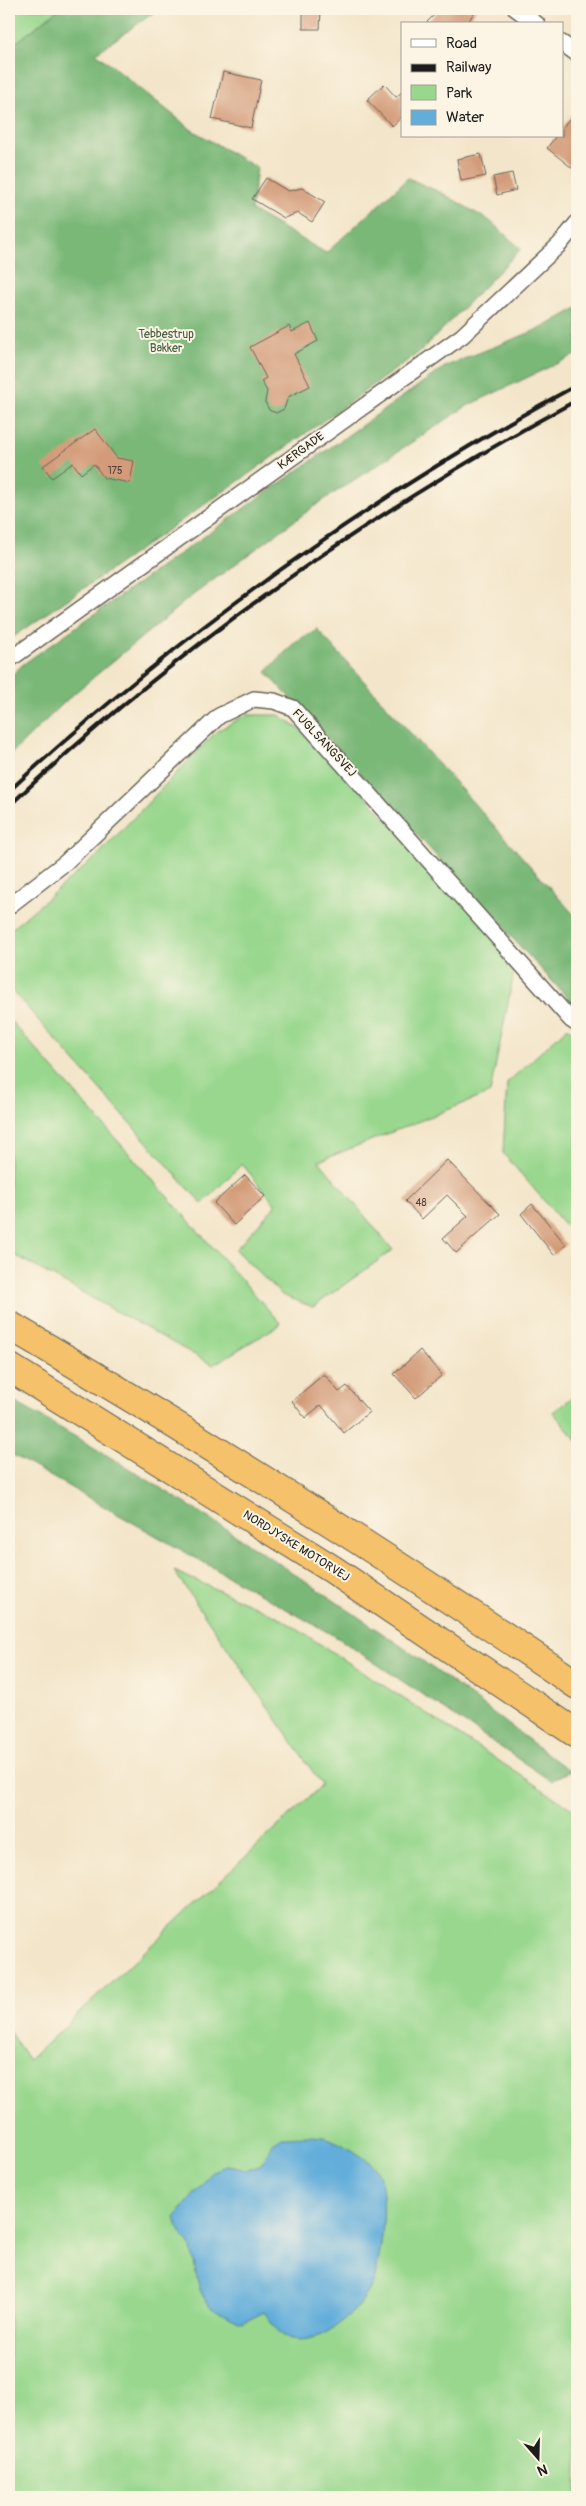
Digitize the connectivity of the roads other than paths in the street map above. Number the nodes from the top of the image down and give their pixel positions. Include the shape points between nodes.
1 (516, 9) edge
2 (534, 22) edge
3 (564, 44) edge
4 (577, 54) edge
5 (577, 223) edge
6 (9, 660) edge
7 (9, 906) edge
8 (577, 1024) edge
9 (9, 1325) edge
10 (9, 1367) edge
11 (332, 1569) junction
12 (577, 1685) edge
13 (577, 1734) edge
14 (577, 1747) edge

1 - 2 street
3 - 4 street
5 - 6 street, KÆRGADE via 560,244 462,336
7 - 8 street, FUGLSANGSVEJ via 66,862 219,716 254,699 274,701 293,708
9 - 12 highway via 291,1496
10 - 11 highway, NORDJYSKE MOTORVEJ
11 - 13 highway, NORDJYSKE MOTORVEJ
11 - 14 highway

